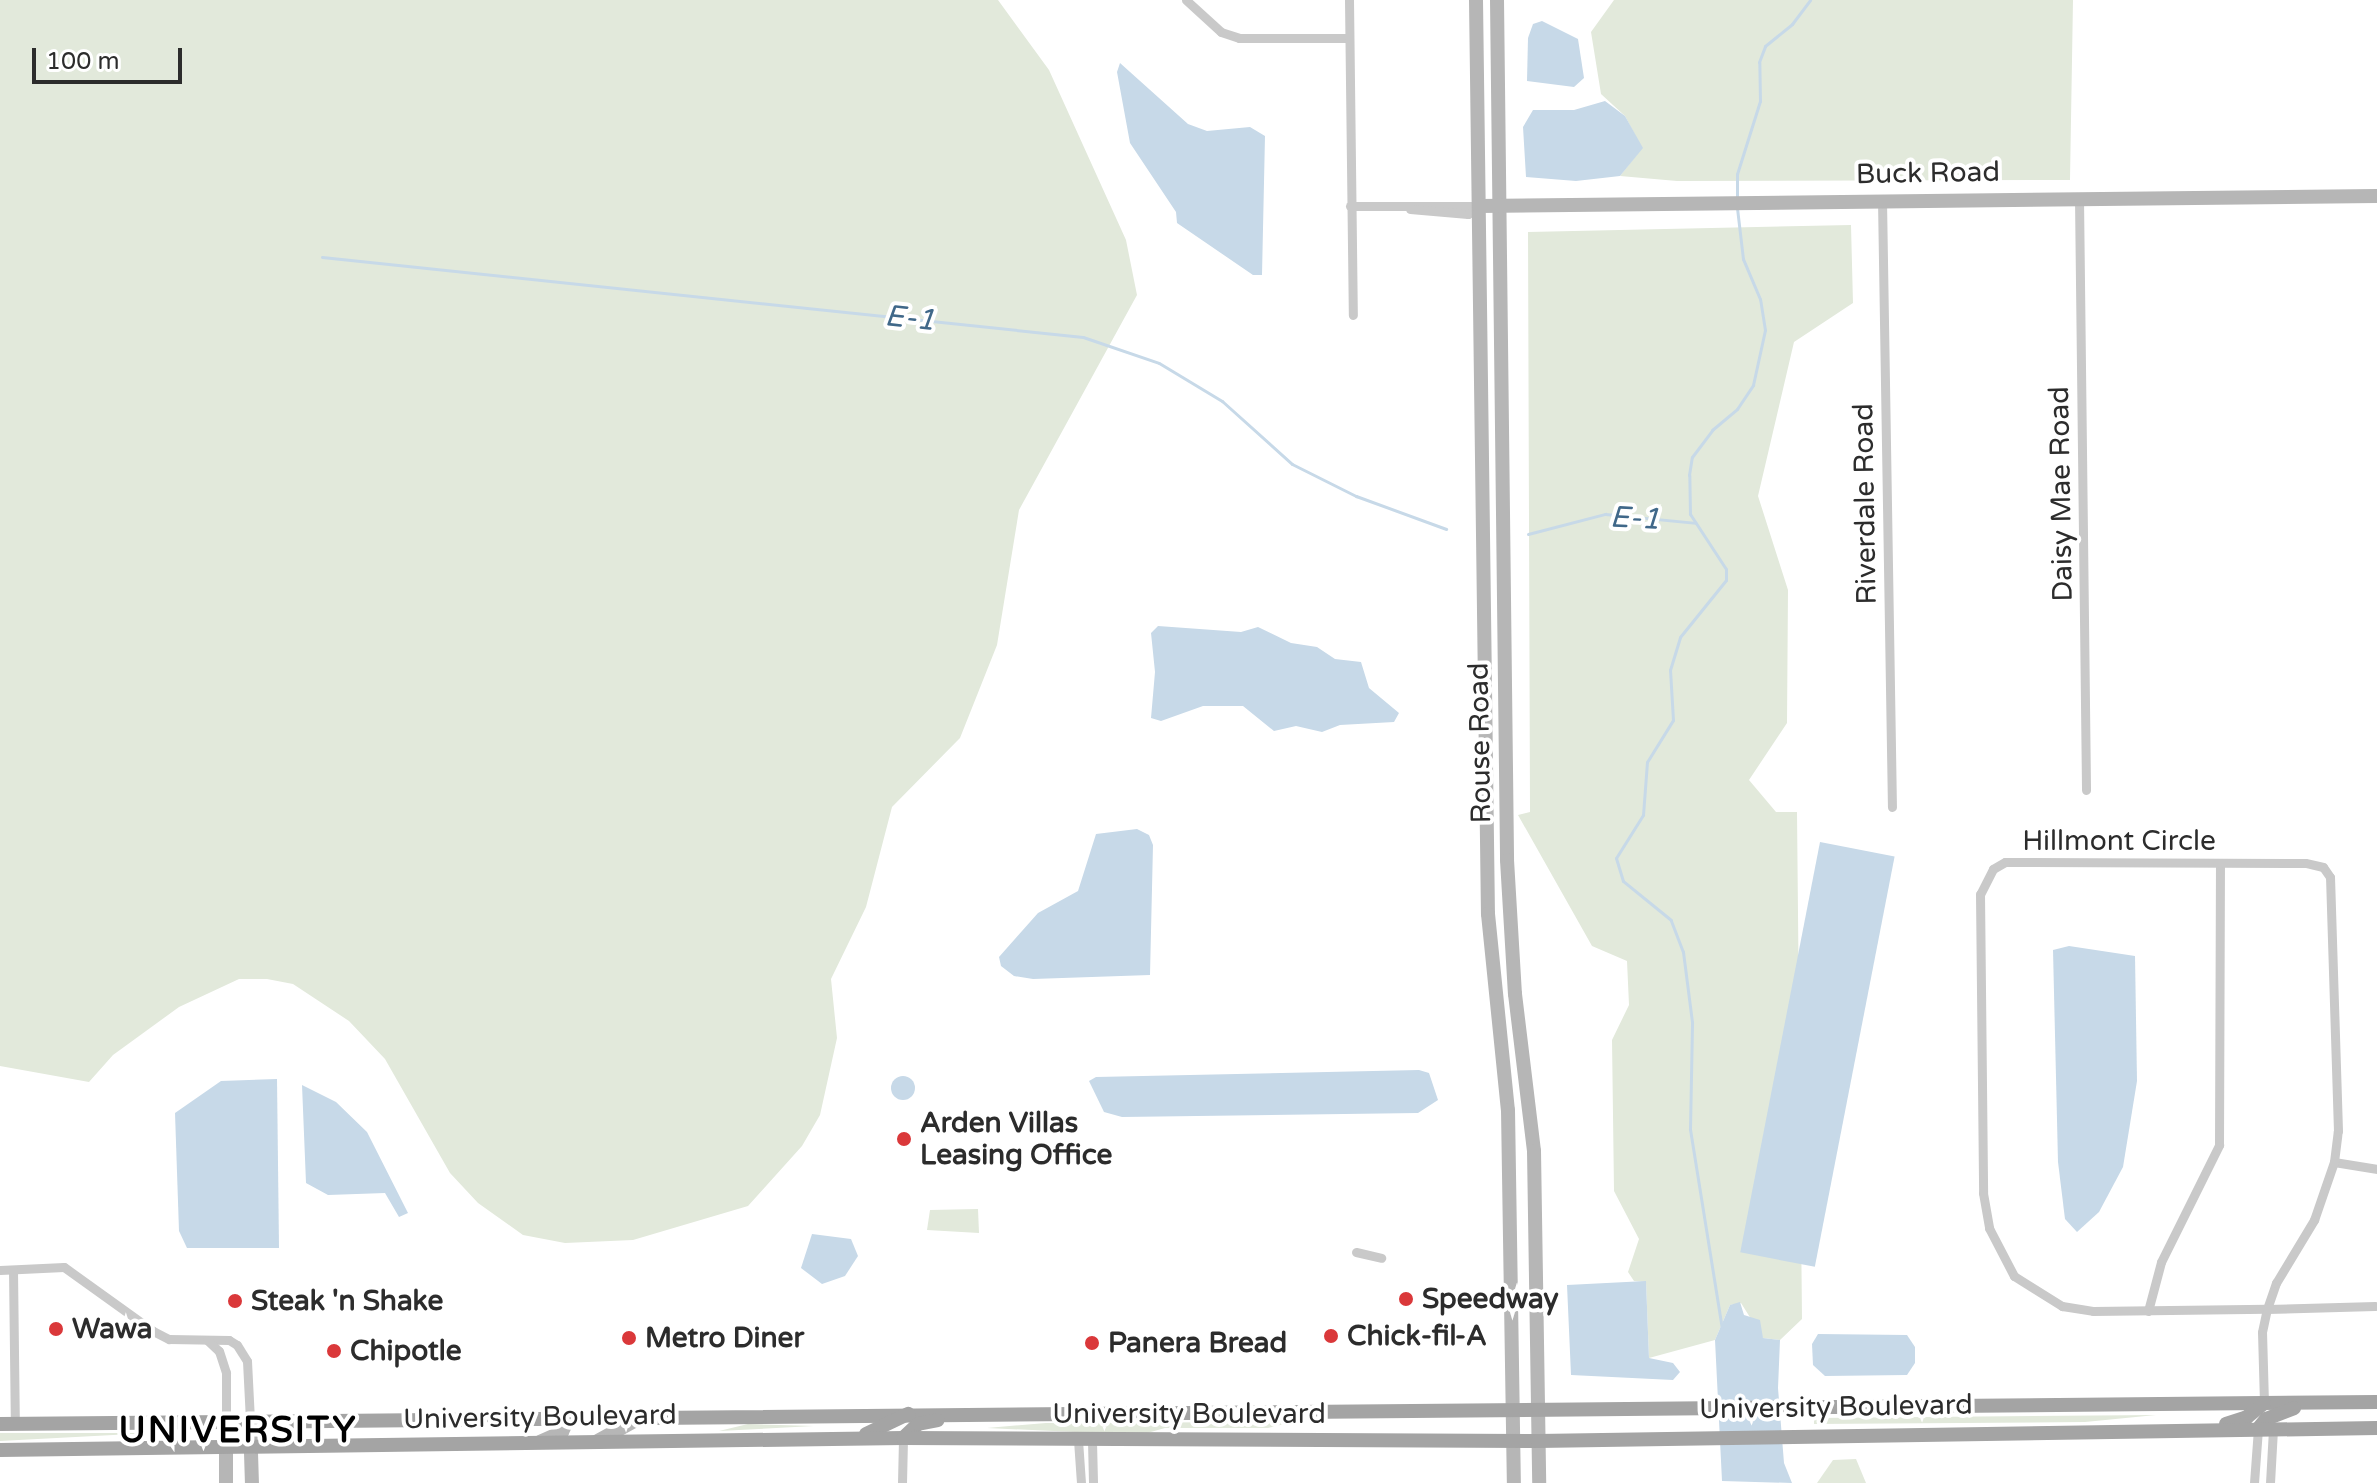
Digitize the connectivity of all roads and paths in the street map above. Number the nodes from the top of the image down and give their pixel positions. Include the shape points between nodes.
1 (1186, 0) edge
2 (1349, 0) edge
3 (1476, 0) edge
4 (1497, 0) edge
5 (1349, 38) junction
6 (2377, 196) edge
7 (2079, 198) junction
8 (1882, 200) junction
9 (1350, 206) junction
10 (1479, 206) junction
11 (1500, 206) junction
12 (1353, 315) dead end
13 (2086, 790) dead end
14 (1892, 807) dead end
15 (2220, 863) junction
16 (1488, 914) junction
17 (1509, 914) junction
18 (2334, 1162) junction
19 (2377, 1169) edge
20 (1356, 1252) dead end
21 (1381, 1258) dead end
22 (0, 1270) edge
23 (13, 1270) junction
24 (2375, 1306) dead end
25 (2267, 1309) junction
26 (2148, 1311) junction
27 (207, 1340) junction
28 (2317, 1402) junction
29 (2377, 1402) edge
30 (2264, 1403) junction
31 (1538, 1410) junction
32 (1513, 1411) junction
33 (969, 1413) junction
34 (908, 1414) junction
35 (646, 1416) junction
36 (569, 1417) junction
37 (250, 1421) junction
38 (226, 1422) junction
39 (8, 1424) edge
40 (2377, 1428) edge
41 (2211, 1429) junction
42 (2258, 1429) junction
43 (2273, 1429) junction
44 (903, 1438) junction
45 (847, 1439) junction
46 (1085, 1440) junction
47 (1513, 1441) junction
48 (1538, 1441) junction
49 (539, 1442) junction
50 (596, 1442) junction
51 (252, 1446) junction
52 (226, 1447) junction
53 (0, 1450) edge
54 (226, 1483) edge
55 (252, 1483) edge
56 (902, 1483) edge
57 (1081, 1483) edge
58 (1093, 1483) edge
59 (1514, 1483) edge
60 (1539, 1483) edge
61 (2254, 1483) edge
62 (2270, 1483) edge

1 - 5 street via 1221,32 1239,38
2 - 5 street
3 - 10 street, Rouse Road
4 - 11 street, Rouse Road
5 - 9 street
6 - 7 street, Buck Road
7 - 8 street, Buck Road
7 - 13 street, Daisy Mae Road
8 - 11 street, Buck Road
8 - 14 street, Riverdale Road
9 - 10 street, Buck Road
9 - 12 street
10 - 11 street, Buck Road
10 - 16 street, Rouse Road
11 - 17 street, Rouse Road
15 - 18 street, Hillmont Circle via 2305,863 2323,867 2330,877 2338,1131
15 - 26 street via 2219,1145 2161,1262
15 - 26 street, Hillmont Circle via 2005,862 1993,869 1980,894 1983,1193 1989,1228 2014,1276 2037,1294 2062,1306 2093,1311
16 - 17 street
16 - 32 street, Rouse Road via 1508,1110
17 - 31 street, Rouse Road via 1534,1151
18 - 19 street
18 - 25 street, Hillmont Circle via 2314,1220 2276,1283
20 - 21 street
22 - 23 street
23 - 27 street via 64,1267 147,1329 169,1339
23 - 39 street
24 - 25 street
25 - 26 street, Hillmont Circle
25 - 30 street, Hillmont Circle via 2262,1332
27 - 37 street via 229,1340 247,1361
27 - 38 street via 219,1351 226,1373
28 - 29 main road, University Boulevard
28 - 30 main road, University Boulevard
28 - 42 main road via 2278,1412
30 - 31 main road, University Boulevard
30 - 41 main road via 2247,1417
31 - 32 main road, University Boulevard
31 - 48 street, Rouse Road
32 - 33 main road, University Boulevard
32 - 47 street, Rouse Road
33 - 34 main road, University Boulevard
33 - 44 main road via 918,1424
34 - 35 main road, University Boulevard
34 - 45 main road via 884,1429
35 - 36 main road, University Boulevard
35 - 50 street
36 - 37 main road, University Boulevard
36 - 49 street via 562,1432
37 - 38 main road, University Boulevard
37 - 51 street
38 - 39 main road, University Boulevard
38 - 52 street
40 - 43 main road, University Boulevard
41 - 42 main road, University Boulevard
41 - 48 main road, University Boulevard
42 - 43 main road, University Boulevard
42 - 61 street
43 - 62 street
44 - 45 main road, University Boulevard
44 - 46 main road, University Boulevard
44 - 56 street
45 - 50 main road, University Boulevard
46 - 47 main road, University Boulevard
46 - 57 street
46 - 58 street
47 - 48 main road, University Boulevard
47 - 59 street, Rouse Road
48 - 60 street, Rouse Road
49 - 50 main road, University Boulevard
49 - 51 main road, University Boulevard
51 - 52 main road, University Boulevard
51 - 55 street
52 - 53 main road, University Boulevard
52 - 54 street

